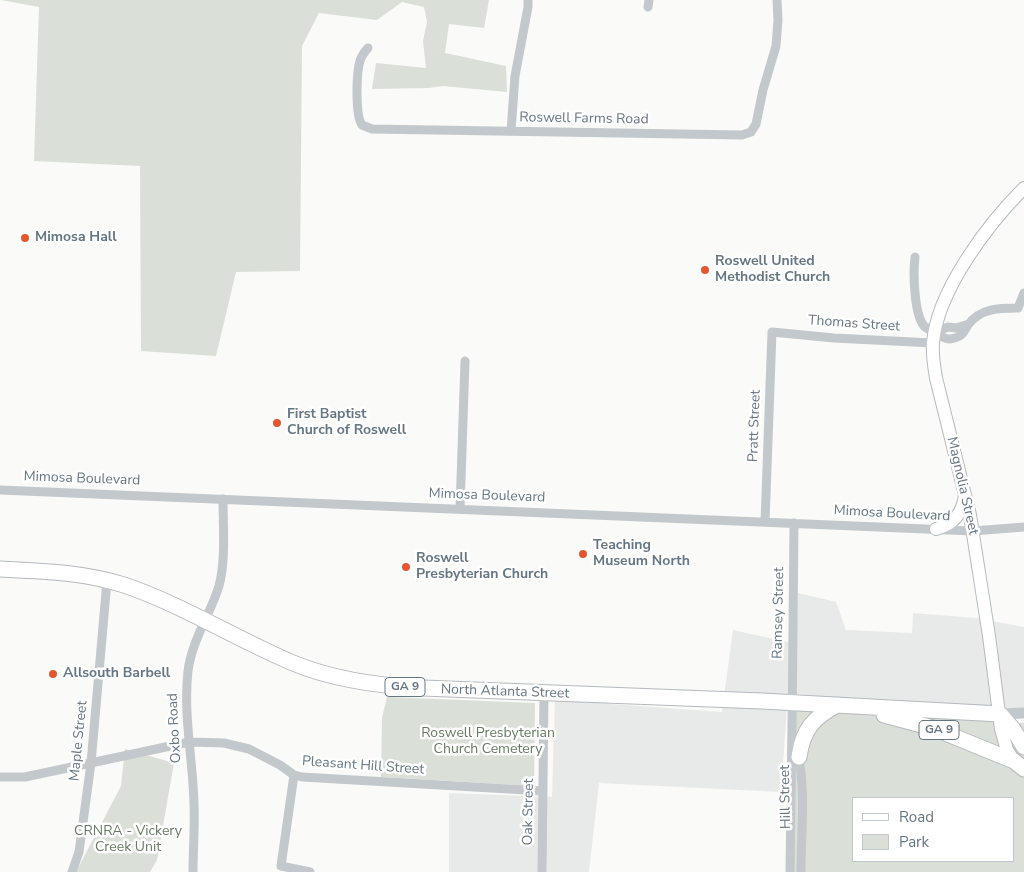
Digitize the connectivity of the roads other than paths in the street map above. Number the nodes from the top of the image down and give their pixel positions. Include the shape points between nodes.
1 (528, 0) edge
2 (778, 0) edge
3 (368, 48) dead end
4 (511, 131) junction
5 (1024, 188) edge
6 (915, 258) dead end
7 (1024, 292) edge
8 (1021, 309) edge
9 (772, 332) joint
10 (934, 337) junction
11 (464, 362) dead end
12 (0, 490) edge
13 (965, 494) junction
14 (223, 499) junction
15 (460, 509) junction
16 (765, 522) junction
17 (794, 523) junction
18 (1024, 528) edge
19 (936, 530) junction
20 (973, 531) junction
21 (0, 569) edge
22 (106, 580) junction
23 (205, 620) junction
24 (544, 693) junction
25 (792, 703) junction
26 (842, 706) junction
27 (1000, 714) junction
28 (1024, 714) edge
29 (793, 722) junction
30 (189, 742) junction
31 (1024, 747) edge
32 (799, 757) junction
33 (91, 763) junction
34 (1019, 765) edge
35 (294, 775) junction
36 (0, 777) edge
37 (543, 791) junction
38 (72, 872) edge
39 (193, 872) edge
40 (310, 872) edge
41 (542, 872) edge
42 (790, 872) edge
43 (801, 872) edge

1 - 4 street via 515,76
2 - 4 street, Roswell Farms Road via 776,46 756,124 747,134
3 - 4 street, Roswell Farms Road via 358,70 358,115 367,128
5 - 10 main road, Magnolia Street via 990,227 964,264 944,302
6 - 10 street via 913,286 922,322
7 - 8 street
8 - 10 street, Thomas Street via 995,308 969,324 948,327
9 - 10 street, Thomas Street via 834,338
9 - 16 street, Pratt Street
10 - 13 main road, Magnolia Street via 936,378
11 - 15 street
12 - 14 street, Mimosa Boulevard
13 - 19 main road via 962,510 956,518
13 - 20 main road, Magnolia Street
14 - 15 street, Mimosa Boulevard
14 - 23 street, Oxbo Road via 219,584
15 - 16 street, Mimosa Boulevard
16 - 17 street, Mimosa Boulevard
17 - 19 street, Mimosa Boulevard
17 - 25 street, Ramsey Street
18 - 20 street, Mimosa Boulevard
19 - 20 street, Mimosa Boulevard
20 - 27 main road, Magnolia Street
21 - 22 highway, North Atlanta Street / GA 9 via 68,573
22 - 23 highway, North Atlanta Street / GA 9 via 159,598
22 - 33 street, Maple Street
23 - 24 highway, North Atlanta Street / GA 9 via 294,664 356,681 405,688
23 - 30 street, Oxbo Road via 194,643 188,670
24 - 25 highway, North Atlanta Street / GA 9
24 - 37 street, Oak Street
25 - 26 highway, North Atlanta Street / GA 9
25 - 29 street, Hill Street
26 - 27 highway, North Atlanta Street / GA 9
26 - 32 highway via 810,725
26 - 34 highway, GA 9 via 933,728
27 - 28 street
27 - 31 highway
27 - 34 main road, Magnolia Street via 1007,750
29 - 32 street, Hill Street
29 - 42 street, Hill Street
30 - 33 street, Pleasant Hill Street
30 - 35 street, Pleasant Hill Street via 224,743 249,749
30 - 39 street, Oxbo Road via 194,804
32 - 43 street, Hill Street
33 - 36 street, Pleasant Hill Street via 25,777
33 - 38 street, Maple Street via 79,852
35 - 37 street, Pleasant Hill Street
35 - 40 street via 281,866
37 - 41 street, Oak Street

